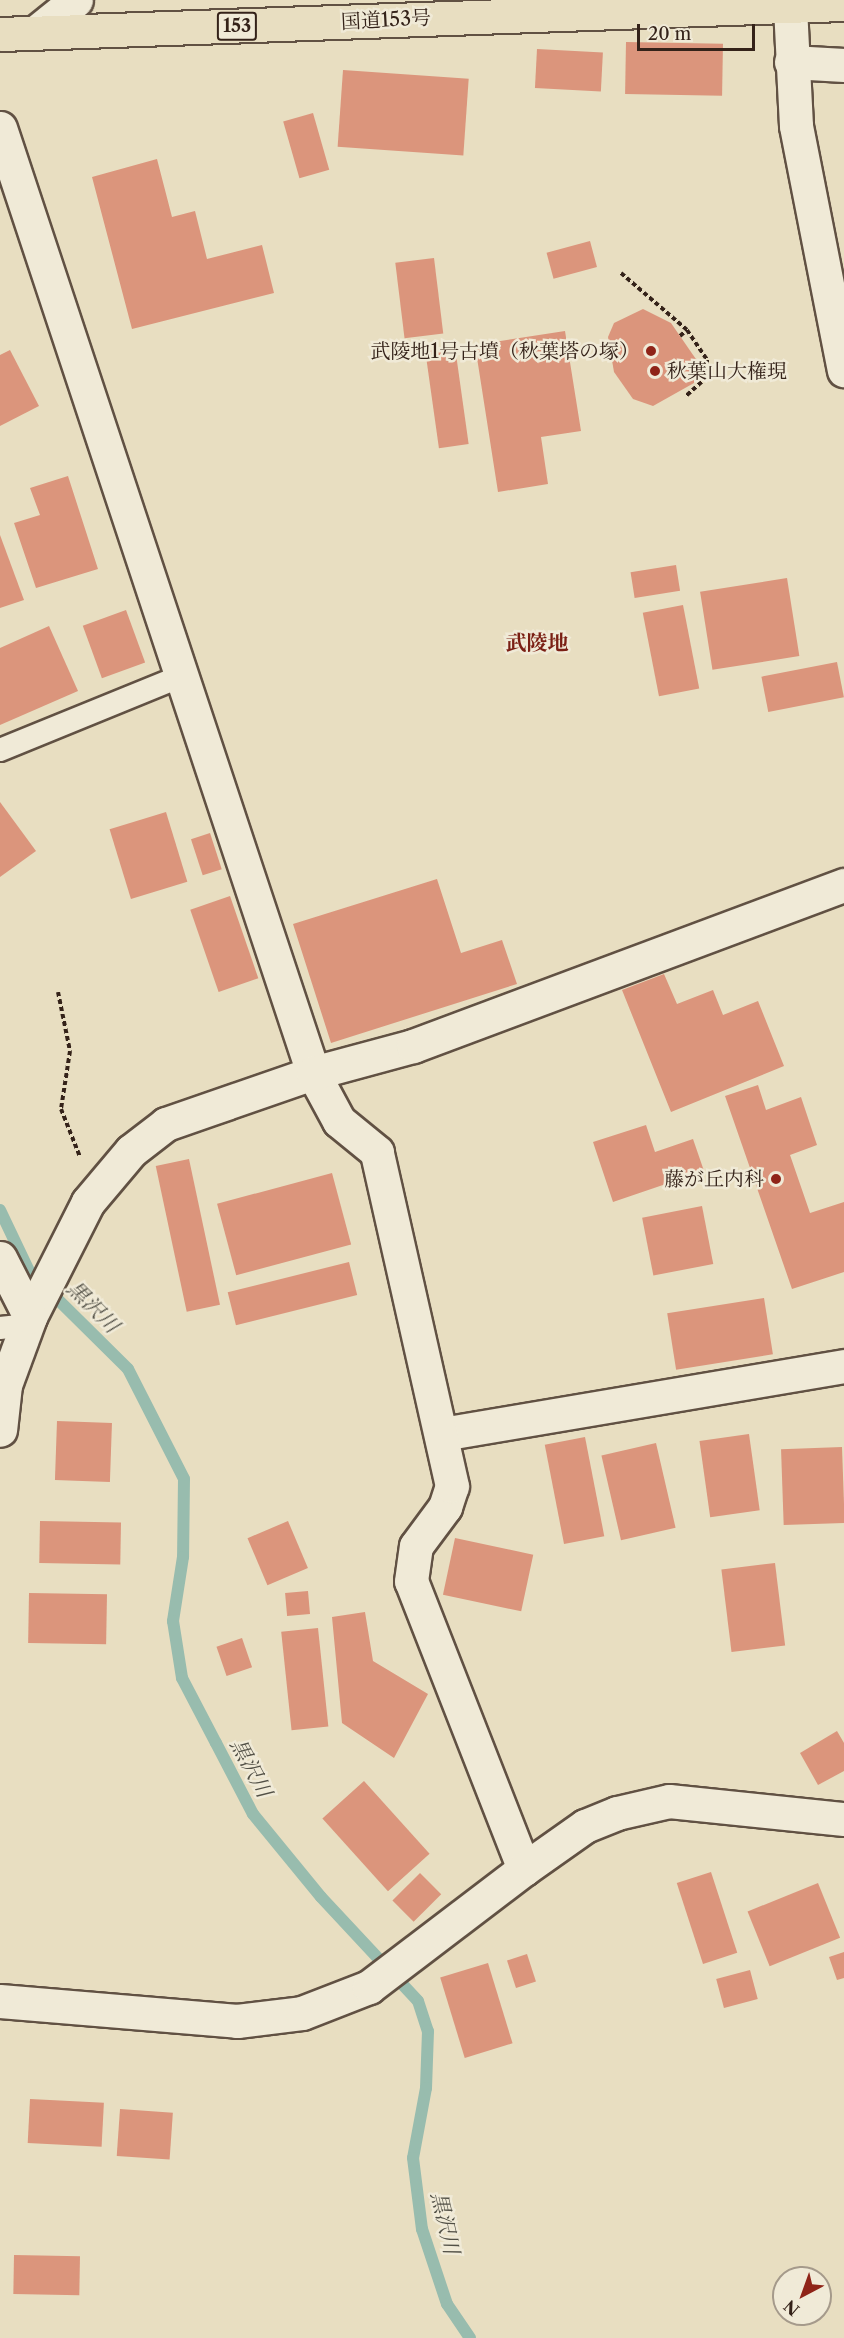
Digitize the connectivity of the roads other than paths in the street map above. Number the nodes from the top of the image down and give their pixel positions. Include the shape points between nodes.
1 (76, 0) edge
2 (792, 4) edge
3 (844, 4) edge
4 (36, 32) junction
5 (0, 34) edge
6 (791, 62) junction
7 (844, 65) edge
8 (0, 128) edge
9 (844, 370) edge
10 (179, 676) junction
11 (0, 750) edge
12 (844, 885) edge
13 (313, 1073) junction
14 (0, 1258) edge
15 (19, 1323) edge
16 (844, 1366) edge
17 (0, 1430) edge
18 (442, 1434) junction
19 (844, 1819) edge
20 (524, 1869) junction
21 (0, 2001) edge

1 - 4 street
2 - 3 highway, 国道153号 / 153
2 - 4 highway, 国道153号 / 153
2 - 6 street
4 - 5 highway, 国道153号 / 153
6 - 7 street
6 - 9 street via 796,126
8 - 10 street
10 - 11 lane
10 - 13 street
12 - 13 street via 413,1046
13 - 15 street via 166,1124 131,1151 99,1188 55,1270
13 - 18 street via 339,1122 377,1152
14 - 15 street
15 - 17 street
16 - 18 street
18 - 20 street via 452,1486 446,1507 416,1546 411,1581
19 - 20 street via 669,1801 585,1826
20 - 21 street via 369,1987 302,2013 237,2021

